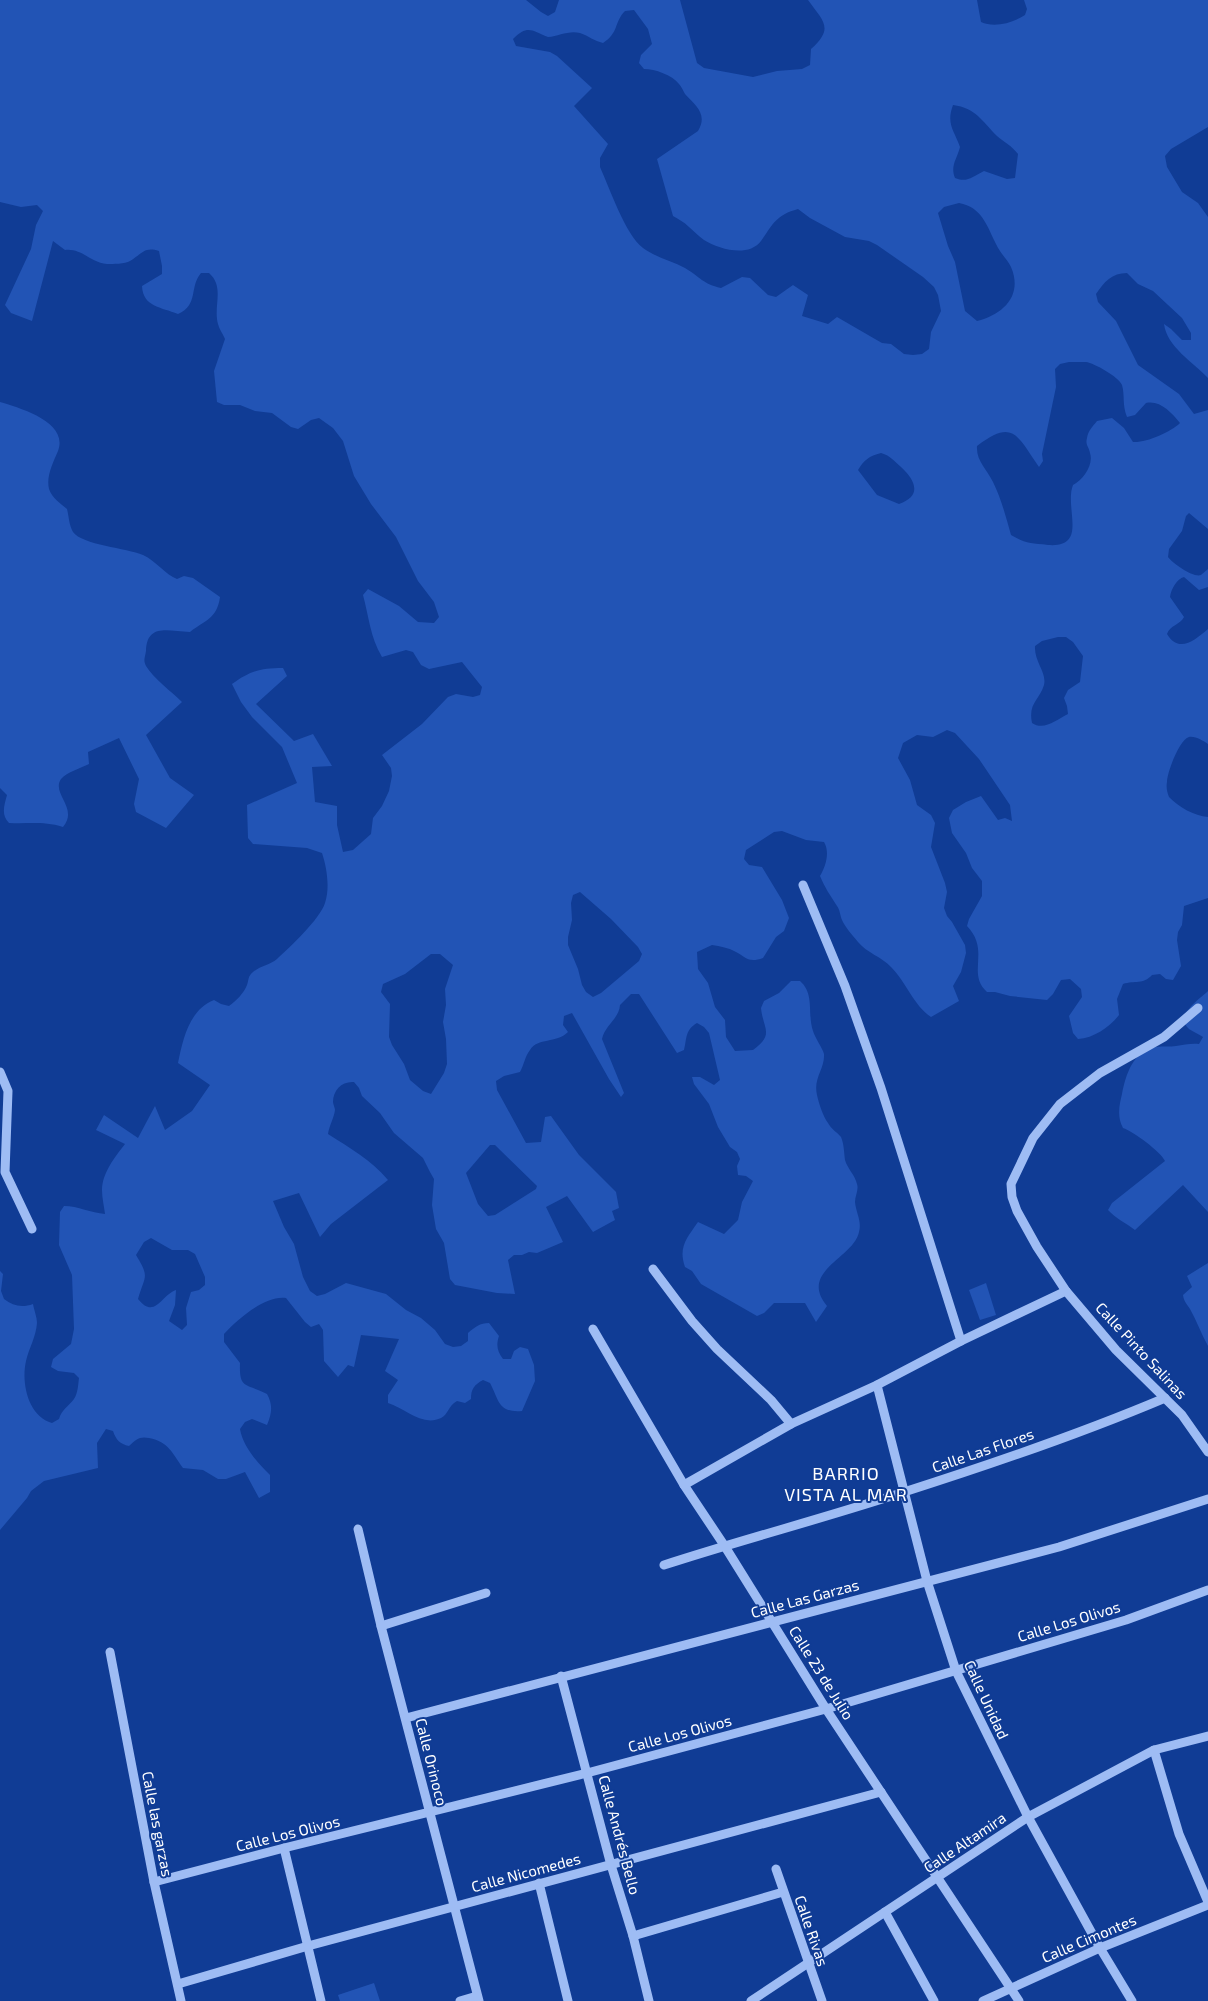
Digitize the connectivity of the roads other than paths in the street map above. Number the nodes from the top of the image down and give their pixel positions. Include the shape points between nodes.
1 (803, 885) dead end
2 (1198, 1008) dead end
3 (0, 1072) edge
4 (32, 1229) dead end
5 (653, 1269) dead end
6 (1066, 1291) junction
7 (593, 1329) dead end
8 (961, 1341) junction
9 (877, 1385) junction
10 (1165, 1398) junction
11 (791, 1424) junction
12 (1208, 1452) edge
13 (684, 1485) junction
14 (904, 1492) junction
15 (1208, 1499) edge
16 (358, 1529) dead end
17 (724, 1545) junction
18 (664, 1565) dead end
19 (927, 1581) junction
20 (1208, 1590) edge
21 (486, 1593) dead end
22 (772, 1622) junction
23 (381, 1626) junction
24 (110, 1652) dead end
25 (956, 1671) junction
26 (561, 1676) junction
27 (826, 1708) junction
28 (406, 1718) junction
29 (1208, 1736) edge
30 (1154, 1750) junction
31 (587, 1774) junction
32 (882, 1792) junction
33 (430, 1812) junction
34 (1028, 1817) junction
35 (284, 1848) junction
36 (611, 1866) junction
37 (776, 1869) dead end
38 (937, 1878) junction
39 (154, 1882) junction
40 (539, 1884) junction
41 (783, 1892) junction
42 (1208, 1904) edge
43 (453, 1907) junction
44 (885, 1912) junction
45 (633, 1936) junction
46 (308, 1946) junction
47 (1100, 1948) junction
48 (807, 1963) junction
49 (178, 1984) junction
50 (1010, 1987) junction
51 (478, 1998) edge
52 (181, 2001) edge
53 (321, 2001) edge
54 (460, 2001) edge
55 (568, 2001) edge
56 (649, 2001) edge
57 (751, 2001) edge
58 (822, 2001) edge
59 (934, 2001) edge
60 (982, 2001) edge
61 (1019, 2001) edge
62 (1132, 2001) edge

1 - 8 street via 845,986 881,1088
2 - 6 street, Calle Pinto Salinas via 1164,1037 1100,1073 1060,1104 1033,1138 1011,1184 1017,1211
3 - 4 street via 8,1091 5,1172
5 - 11 street via 692,1322
6 - 8 street
6 - 10 street, Calle Pinto Salinas via 1116,1350
7 - 13 street, Calle 23 de Julio
8 - 9 street
9 - 11 street
9 - 14 street, Calle Unidad
10 - 12 street, Calle Pinto Salinas via 1182,1415
10 - 14 street, Calle Las Flores via 1107,1423
11 - 13 street
13 - 17 street, Calle 23 de Julio
14 - 17 street, Calle Las Flores
14 - 19 street, Calle Unidad
15 - 19 street, Calle Las Garzas via 1059,1547
16 - 23 street, Calle Orinoco
17 - 18 street, Calle Las Flores
17 - 22 street, Calle 23 de Julio
19 - 22 street, Calle Las Garzas
19 - 25 street, Calle Unidad
20 - 25 street, Calle Los Olivos via 1126,1620
21 - 23 street
22 - 26 street, Calle Las Garzas
22 - 27 street, Calle 23 de Julio
23 - 28 street, Calle Orinoco
24 - 39 street, Calle las garzas
25 - 27 street, Calle Los Olivos
25 - 34 street, Calle Unidad
26 - 28 street, Calle Las Garzas
26 - 31 street, Calle Andrés Bello
27 - 31 street, Calle Los Olivos
27 - 32 street, Calle 23 de Julio
28 - 33 street, Calle Orinoco
29 - 30 street, Calle Altamira
30 - 34 street, Calle Altamira
30 - 42 street via 1179,1834
31 - 33 street, Calle Los Olivos
31 - 36 street, Calle Andrés Bello
32 - 36 street, Calle Nicomedes
32 - 38 street, Calle 23 de Julio
33 - 35 street, Calle Los Olivos
33 - 43 street, Calle Orinoco
34 - 38 street, Calle Altamira
34 - 47 street, Calle Unidad
35 - 39 street, Calle Los Olivos
35 - 46 street
36 - 40 street, Calle Nicomedes
36 - 45 street, Calle Andrés Bello
37 - 41 street, Calle Rivas
38 - 44 street, Calle Altamira
38 - 50 street, Calle 23 de Julio
39 - 49 street, Calle las garzas
40 - 43 street, Calle Nicomedes
40 - 55 street
41 - 45 street
41 - 48 street, Calle Rivas
42 - 47 street, Calle Cimontes
43 - 46 street, Calle Nicomedes
43 - 51 street, Calle Orinoco
44 - 48 street, Calle Altamira
44 - 59 street
45 - 56 street, Calle Andrés Bello
46 - 49 street, Calle Nicomedes
46 - 53 street
47 - 50 street, Calle Cimontes
47 - 62 street, Calle Unidad
48 - 57 street, Calle Altamira
48 - 58 street, Calle Rivas
49 - 52 street, Calle las garzas
50 - 60 street, Calle Cimontes
50 - 61 street, Calle 23 de Julio
51 - 54 street

